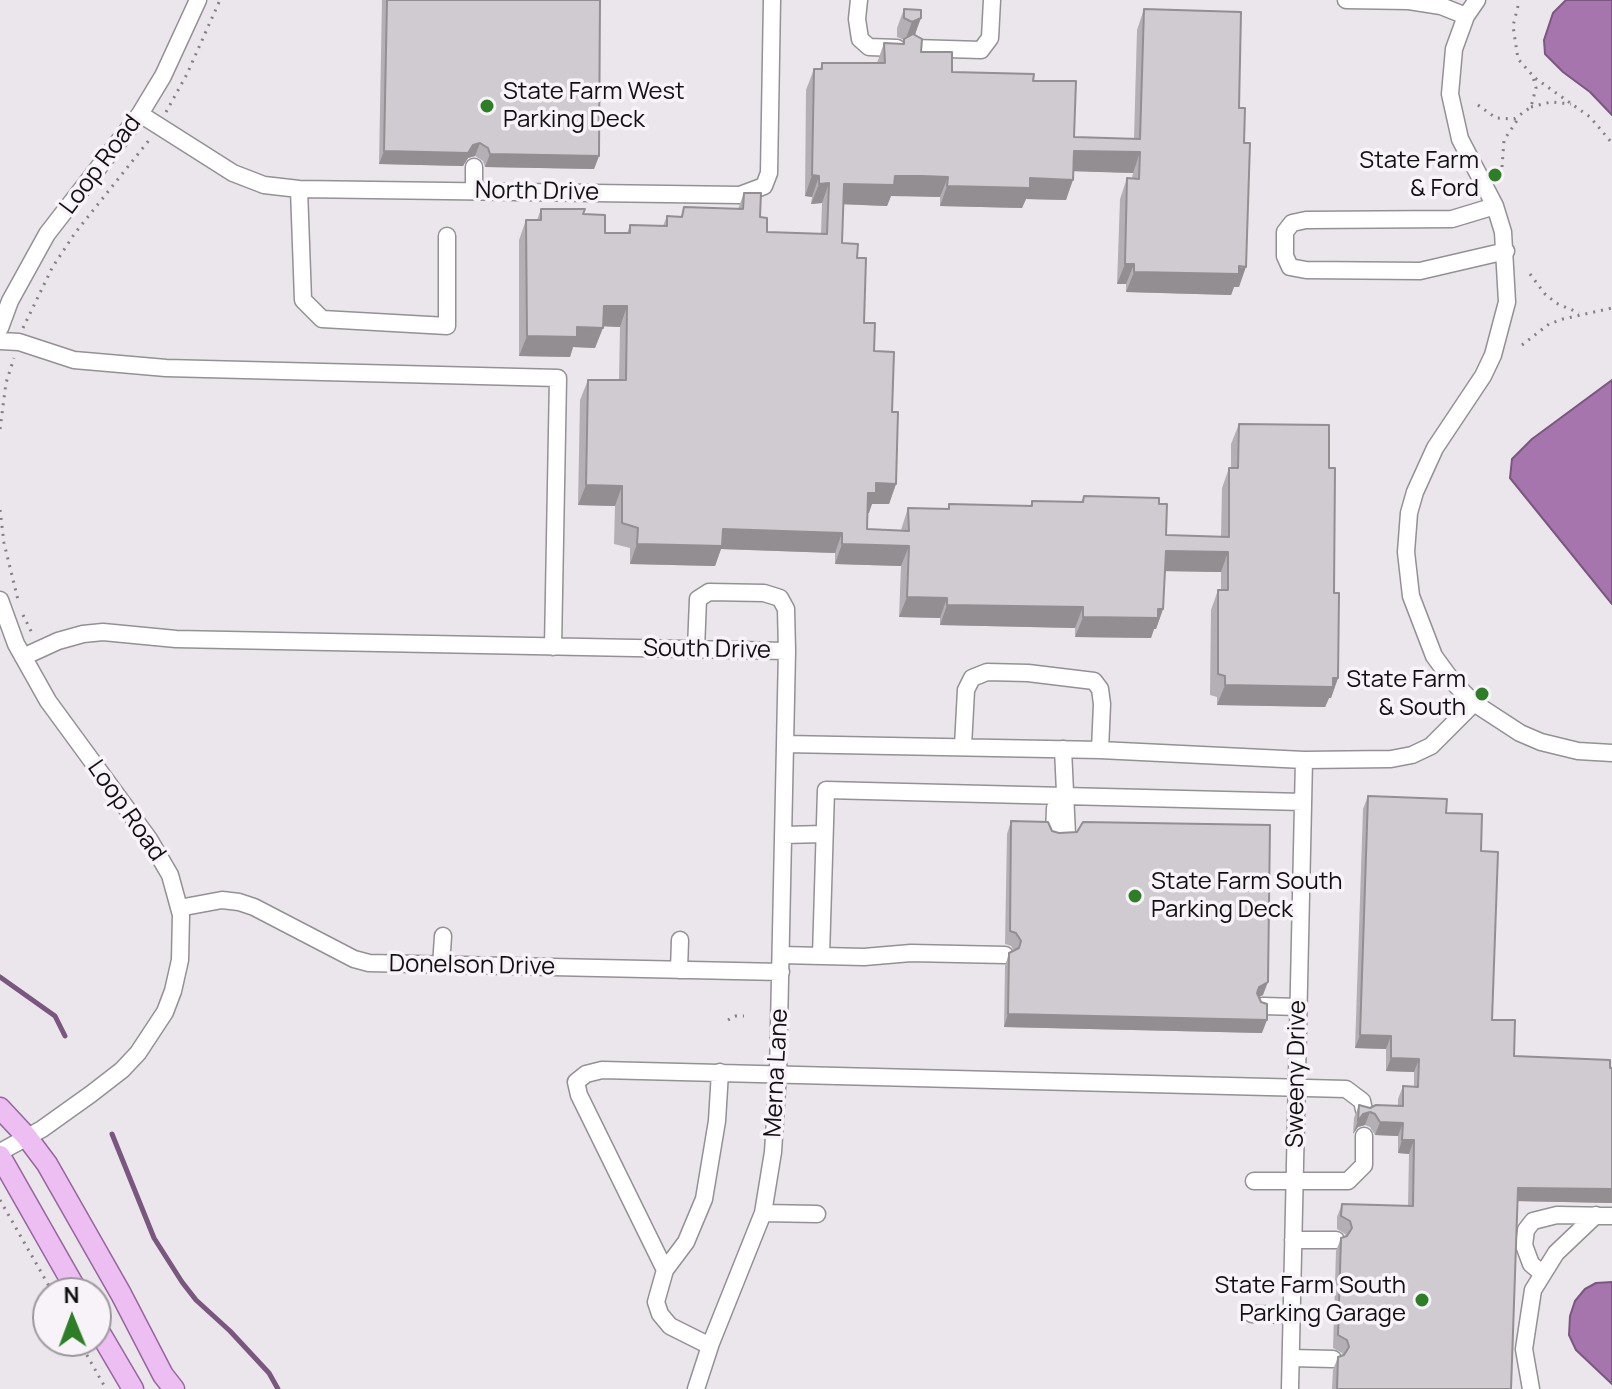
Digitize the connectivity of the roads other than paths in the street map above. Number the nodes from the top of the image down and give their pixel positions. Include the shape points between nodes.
1 (198, 0) edge
2 (772, 0) edge
3 (859, 0) edge
4 (992, 0) edge
5 (1346, 0) edge
6 (1477, 0) edge
7 (1466, 16) junction
8 (140, 114) junction
9 (474, 167) dead end
10 (299, 189) junction
11 (474, 191) junction
12 (1495, 206) junction
13 (447, 236) dead end
14 (1506, 251) junction
15 (0, 328) edge
16 (0, 341) edge
17 (0, 600) edge
18 (553, 647) junction
19 (696, 649) junction
20 (787, 651) junction
21 (23, 657) junction
22 (1474, 703) junction
23 (785, 744) junction
24 (963, 746) junction
25 (1063, 749) junction
26 (1100, 750) junction
27 (1612, 753) edge
28 (1304, 760) junction
29 (1063, 796) junction
30 (1303, 802) junction
31 (824, 834) junction
32 (783, 835) junction
33 (1060, 835) edge
34 (179, 908) junction
35 (443, 936) dead end
36 (680, 940) dead end
37 (1005, 955) edge
38 (821, 956) junction
39 (781, 963) junction
40 (441, 966) junction
41 (679, 970) junction
42 (1263, 1006) edge
43 (1299, 1007) junction
44 (720, 1072) junction
45 (778, 1073) junction
46 (1297, 1088) junction
47 (0, 1108) edge
48 (1364, 1110) edge
49 (26, 1136) junction
50 (1364, 1136) dead end
51 (0, 1154) edge
52 (1295, 1180) junction
53 (1254, 1181) dead end
54 (763, 1213) junction
55 (817, 1214) dead end
56 (1604, 1216) edge
57 (1293, 1240) junction
58 (1336, 1240) dead end
59 (665, 1270) junction
60 (1543, 1274) junction
61 (69, 1277) edge
62 (1252, 1314) dead end
63 (1292, 1315) junction
64 (710, 1346) junction
65 (112, 1353) edge
66 (1291, 1358) junction
67 (1333, 1359) dead end
68 (133, 1389) edge
69 (174, 1389) edge
70 (696, 1389) edge
71 (1290, 1389) edge
72 (1531, 1389) edge

1 - 8 street, Loop Road
2 - 11 street, North Drive via 769,173 764,186 740,195
3 - 4 street via 860,39 869,47 981,50 990,38
5 - 7 street via 1409,1
6 - 7 street
7 - 12 street via 1451,63 1451,109 1460,139
8 - 10 street, North Drive via 233,173 264,185
8 - 15 street, Loop Road via 47,234
9 - 11 street
10 - 11 street, North Drive
10 - 13 street via 303,300 322,319 447,326
12 - 14 street
12 - 14 street via 1452,219 1292,223 1285,232 1285,256 1290,267 1306,270 1420,271
14 - 22 street via 1507,302 1493,355 1421,475 1407,527 1407,566 1418,619 1434,656
16 - 18 street via 74,360 166,368 558,378
17 - 21 street, Loop Road
18 - 19 street, South Drive
18 - 21 street, South Drive via 176,639 103,632 58,641
19 - 20 street, South Drive
19 - 20 street via 698,599 709,592 764,593 780,598 786,609
20 - 23 street, South Drive
21 - 34 street, Loop Road via 48,701 149,839 170,875
22 - 27 street via 1541,742
22 - 28 street via 1431,746 1412,755
23 - 24 street
23 - 32 street, Merna Lane
24 - 25 street
24 - 26 street via 966,690 972,678 987,672 1028,673 1094,681 1102,704
25 - 26 street
25 - 29 street
26 - 28 street
28 - 30 street, Sweeny Drive
29 - 30 street
29 - 31 street via 826,790
29 - 33 street via 1067,809
30 - 43 street, Sweeny Drive
31 - 32 street
31 - 38 street
32 - 39 street, Merna Lane
34 - 40 street, Donelson Drive via 239,902 354,959
34 - 49 street, Loop Road via 180,960 173,991 153,1033 122,1070
35 - 40 street
36 - 41 street
37 - 38 street, Donelson Drive
38 - 39 street, Donelson Drive
39 - 41 street, Donelson Drive
39 - 45 street, Merna Lane
40 - 41 street, Donelson Drive
42 - 43 street
43 - 46 street, Sweeny Drive
44 - 45 street
44 - 59 street via 704,1199 686,1242
44 - 59 street via 602,1070 576,1082
45 - 46 street
45 - 54 street, Merna Lane
46 - 48 street via 1346,1089 1362,1101
46 - 52 street, Sweeny Drive
47 - 49 main road
49 - 51 street, Loop Road
49 - 69 main road
50 - 52 street via 1364,1165 1348,1181
51 - 61 main road
52 - 53 street
52 - 57 street, Sweeny Drive
54 - 55 street
54 - 64 street, Merna Lane
56 - 60 street via 1556,1253
56 - 60 street via 1557,1215 1533,1221 1524,1245 1531,1264
57 - 58 street
57 - 63 street, Sweeny Drive
59 - 64 street via 656,1302 660,1314 670,1326
60 - 72 street via 1533,1290 1524,1349
62 - 63 street
63 - 66 street, Sweeny Drive
64 - 70 street, Merna Lane
65 - 68 main road
66 - 67 street
66 - 71 street, Sweeny Drive

